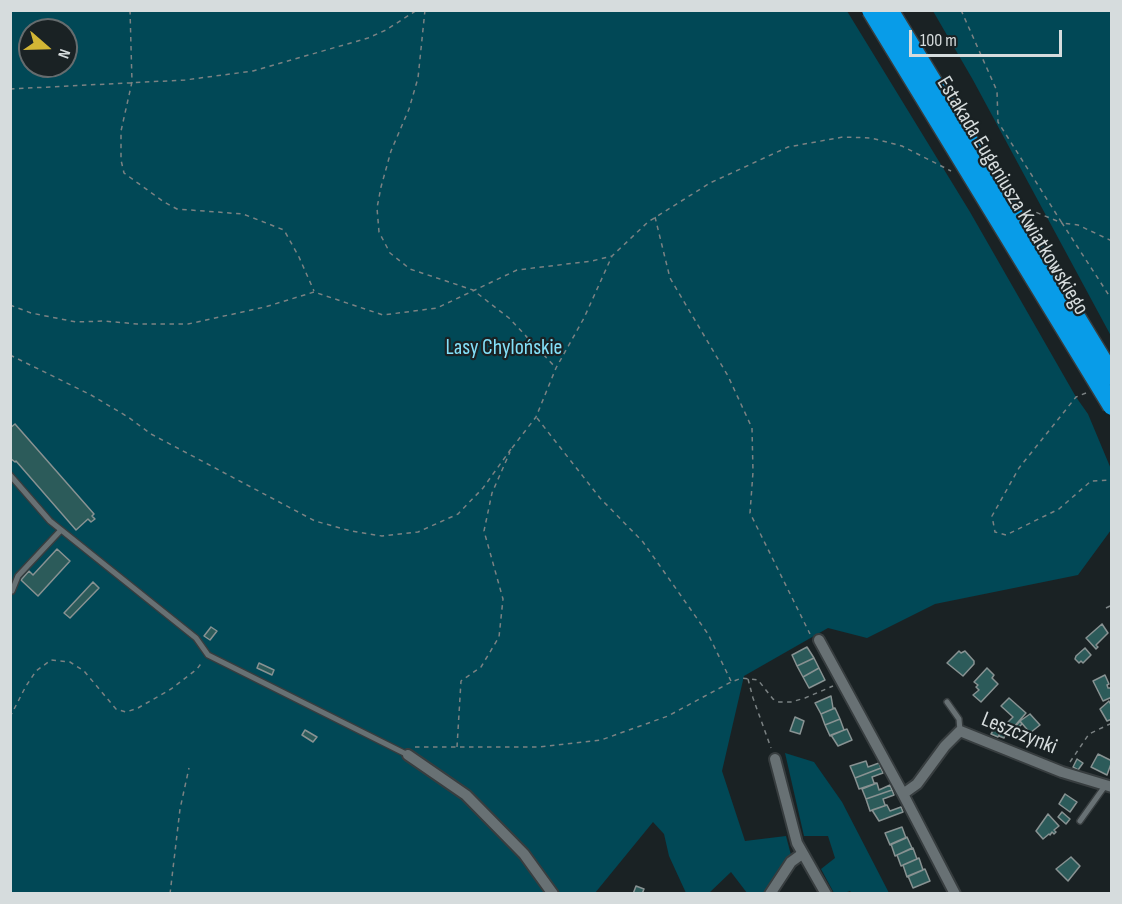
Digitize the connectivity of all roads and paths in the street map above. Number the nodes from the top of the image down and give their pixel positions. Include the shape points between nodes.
1 (130, 10) edge
2 (417, 10) edge
3 (424, 10) edge
4 (871, 10) edge
5 (889, 10) edge
6 (961, 10) edge
7 (132, 82) junction
8 (10, 89) edge
9 (955, 173) dead end
10 (1025, 207) dead end
11 (656, 217) junction
12 (1062, 223) junction
13 (1112, 241) edge
14 (612, 256) junction
15 (473, 290) junction
16 (314, 291) junction
17 (1112, 300) edge
18 (10, 304) edge
19 (10, 355) edge
20 (556, 368) junction
21 (1112, 376) edge
22 (1087, 393) dead end
23 (1112, 406) edge
24 (536, 417) junction
25 (511, 449) junction
26 (10, 475) edge
27 (1112, 480) edge
28 (61, 530) junction
29 (12, 591) dead end
30 (1112, 605) edge
31 (1107, 608) dead end
32 (819, 640) joint
33 (208, 655) junction
34 (748, 678) junction
35 (731, 682) junction
36 (842, 682) junction
37 (947, 702) dead end
38 (10, 717) edge
39 (1112, 723) edge
40 (960, 731) junction
41 (457, 747) junction
42 (408, 755) junction
43 (775, 759) joint
44 (189, 768) dead end
45 (1062, 772) junction
46 (1108, 787) edge
47 (903, 794) junction
48 (1080, 821) dead end
49 (802, 854) junction
50 (170, 894) edge
51 (554, 894) edge
52 (771, 894) edge
53 (826, 894) edge
54 (955, 894) edge

1 - 7 path
2 - 7 path via 368,38 283,64 216,77
3 - 15 path via 418,78 381,187 377,208 379,232 390,253 410,269
4 - 23 highway, Estakada Eugeniusza Kwiatkowskiego, bridge
5 - 21 highway, Estakada Eugeniusza Kwiatkowskiego, bridge
6 - 12 path via 997,91 998,122
7 - 8 path
7 - 16 path via 121,131 124,173 177,209 243,214 284,230
9 - 11 path via 902,146 871,138 843,137 788,147 710,183
10 - 12 path
11 - 14 path
11 - 32 path via 670,278 728,376 752,428 750,513 812,636
12 - 13 path via 1078,225
12 - 17 path
14 - 15 path via 517,270
14 - 20 path
15 - 16 path via 437,308 383,315
15 - 20 path via 508,318
16 - 18 path via 265,307 188,324 76,322
19 - 25 path via 91,395 151,434 315,520 351,531 382,536 418,532 458,514
20 - 24 path
22 - 27 path via 1076,397 1019,468 992,516 995,532 1006,535 1059,509 1091,481
24 - 25 path
24 - 35 path via 600,498 643,542 708,634
25 - 41 path via 492,493 484,531 503,599 499,637 481,667 461,681
26 - 28 lane
28 - 29 lane via 18,576
28 - 33 lane via 196,638
30 - 31 path
32 - 36 street
33 - 38 path via 171,689 126,711 116,709 84,672 70,662 51,660 36,671
33 - 42 lane
34 - 35 path
34 - 36 path via 758,680 779,702 805,698
34 - 43 path
35 - 41 path via 668,716 601,740 538,747
36 - 47 street
37 - 40 lane via 959,719
39 - 45 path via 1089,734
40 - 45 street, Leszczynki
40 - 47 street, Leszczynki via 917,784
41 - 42 path via 415,747
42 - 51 street via 466,795 524,854
43 - 49 street
44 - 50 path
45 - 46 street, Leszczynki
46 - 48 lane
47 - 54 street
49 - 52 street via 791,862
49 - 53 street

